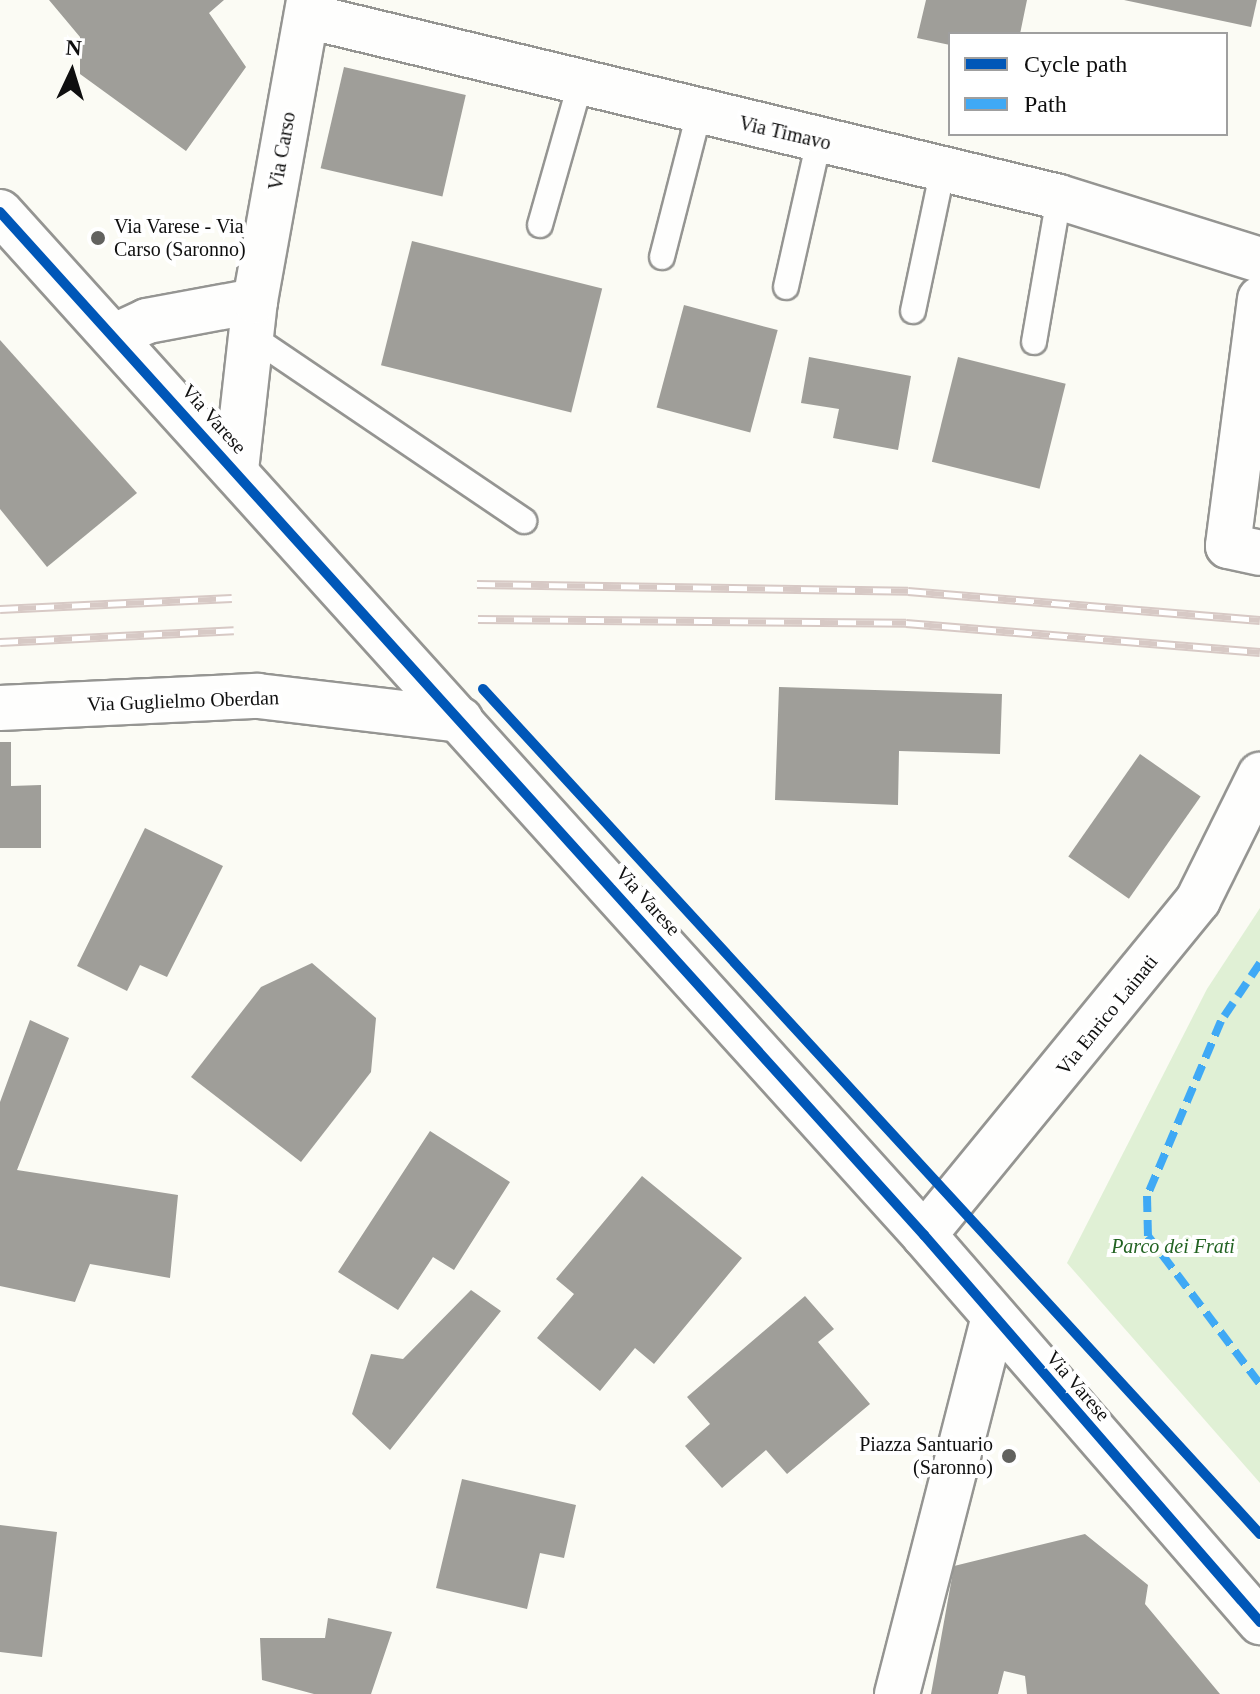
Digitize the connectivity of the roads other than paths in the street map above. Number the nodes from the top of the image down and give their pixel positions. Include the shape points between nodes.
1 (308, 8) edge
2 (580, 85) junction
3 (699, 113) junction
4 (819, 141) junction
5 (943, 169) junction
6 (1059, 197) junction
7 (0, 212) edge
8 (540, 225) dead end
9 (662, 257) dead end
10 (1260, 260) edge
11 (786, 287) dead end
12 (1260, 299) edge
13 (913, 311) dead end
14 (253, 318) junction
15 (115, 336) junction
16 (1034, 342) dead end
17 (236, 470) junction
18 (524, 521) dead end
19 (1260, 553) edge
20 (0, 708) edge
21 (461, 720) junction
22 (1260, 775) edge
23 (924, 1235) junction
24 (994, 1317) junction
25 (1260, 1622) edge
26 (897, 1694) edge

1 - 2 street, Via Timavo
1 - 14 street, Via Carso
2 - 3 street, Via Timavo
2 - 8 lane
3 - 4 street, Via Timavo
3 - 9 lane
4 - 5 street, Via Timavo
4 - 11 lane
5 - 6 street, Via Timavo
5 - 13 lane
6 - 10 street, Via Timavo
6 - 16 lane
7 - 15 street, Via Varese
12 - 19 street via 1228,546
14 - 15 street via 147,321
14 - 17 street, Via Carso
14 - 18 lane
15 - 17 street, Via Varese
17 - 21 street, Via Varese
20 - 21 street, Via Guglielmo Oberdan via 258,696
21 - 23 street, Via Varese
22 - 23 street, Via Enrico Lainati via 1198,900
23 - 24 street, Via Varese
24 - 25 street, Via Varese
24 - 26 street

